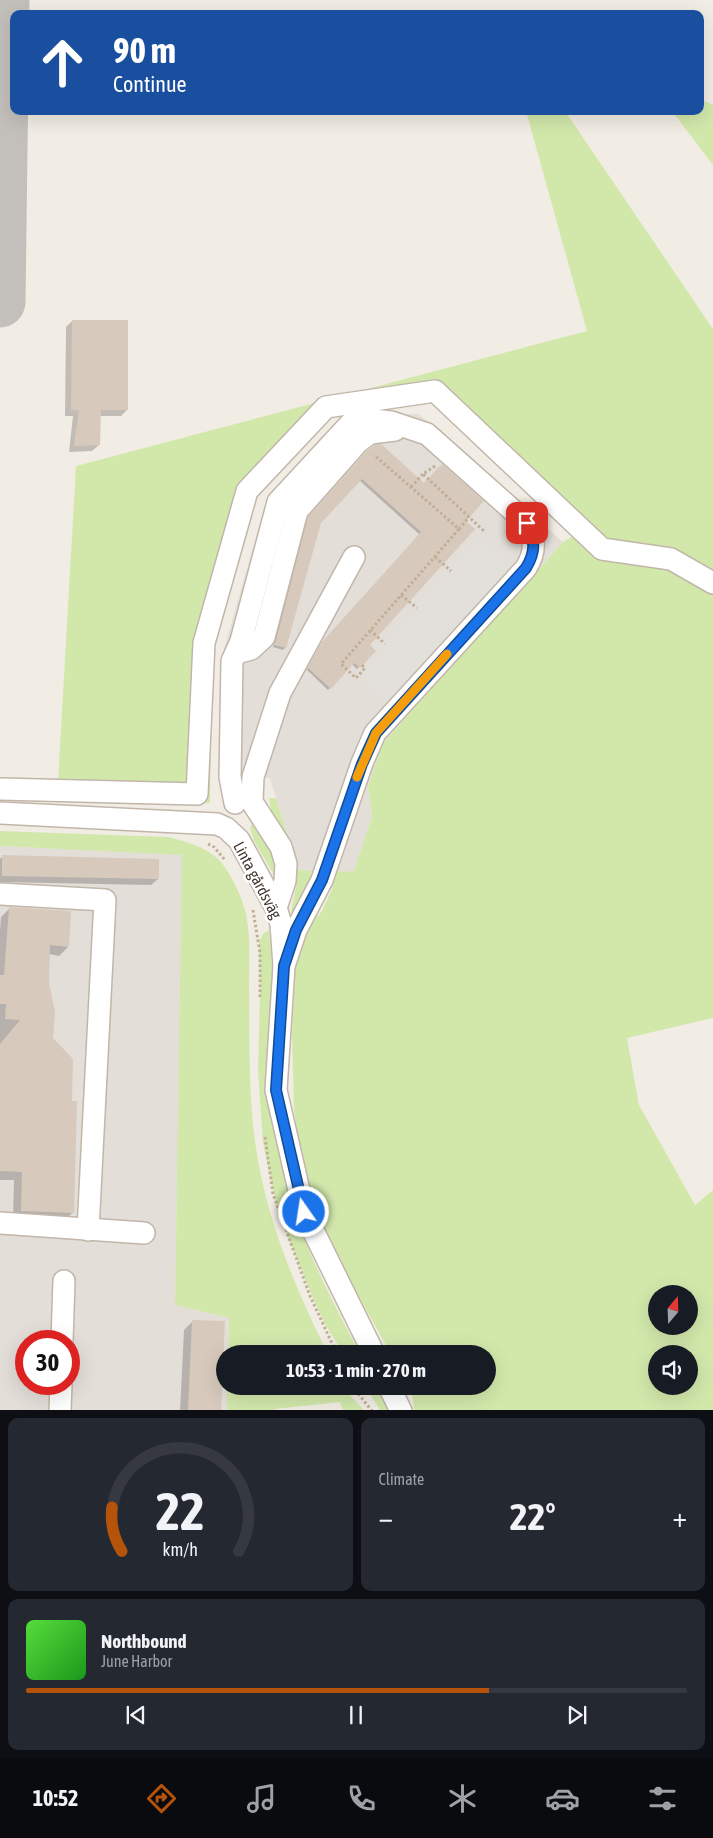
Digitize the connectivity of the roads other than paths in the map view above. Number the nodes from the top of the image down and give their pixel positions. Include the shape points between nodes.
1 (413, 429) junction
2 (354, 557) dead end
3 (713, 583) edge
4 (236, 653) junction
5 (0, 789) edge
6 (244, 802) junction
7 (0, 813) edge
8 (217, 824) junction
9 (0, 894) edge
10 (276, 908) junction
11 (284, 966) junction
12 (0, 1223) edge
13 (88, 1230) junction
14 (144, 1233) dead end
15 (64, 1281) dead end
16 (62, 1330) edge
17 (370, 1345) edge
18 (61, 1395) edge
19 (394, 1395) edge
20 (60, 1410) edge
21 (401, 1410) edge

1 - 4 street via 370,433 358,442 297,511 264,637 251,649
1 - 4 street via 392,422 352,422 278,502
1 - 11 street via 427,434 527,523 534,545 532,557 526,568 376,733 322,880 296,930
2 - 6 street via 280,693
3 - 5 street via 671,559 602,549 435,391 326,407 247,491 204,643 197,794
4 - 6 street via 232,661 230,777
6 - 8 street
6 - 10 street via 281,847 286,864 285,881
7 - 8 street
8 - 10 street, Linta gårdsväg via 239,840
9 - 13 street via 105,900
10 - 11 street, Linta gårdsväg via 281,924
11 - 17 street, Linta gårdsväg via 276,1090 304,1212
12 - 13 street
13 - 14 street
15 - 16 street
18 - 20 street
19 - 21 street

